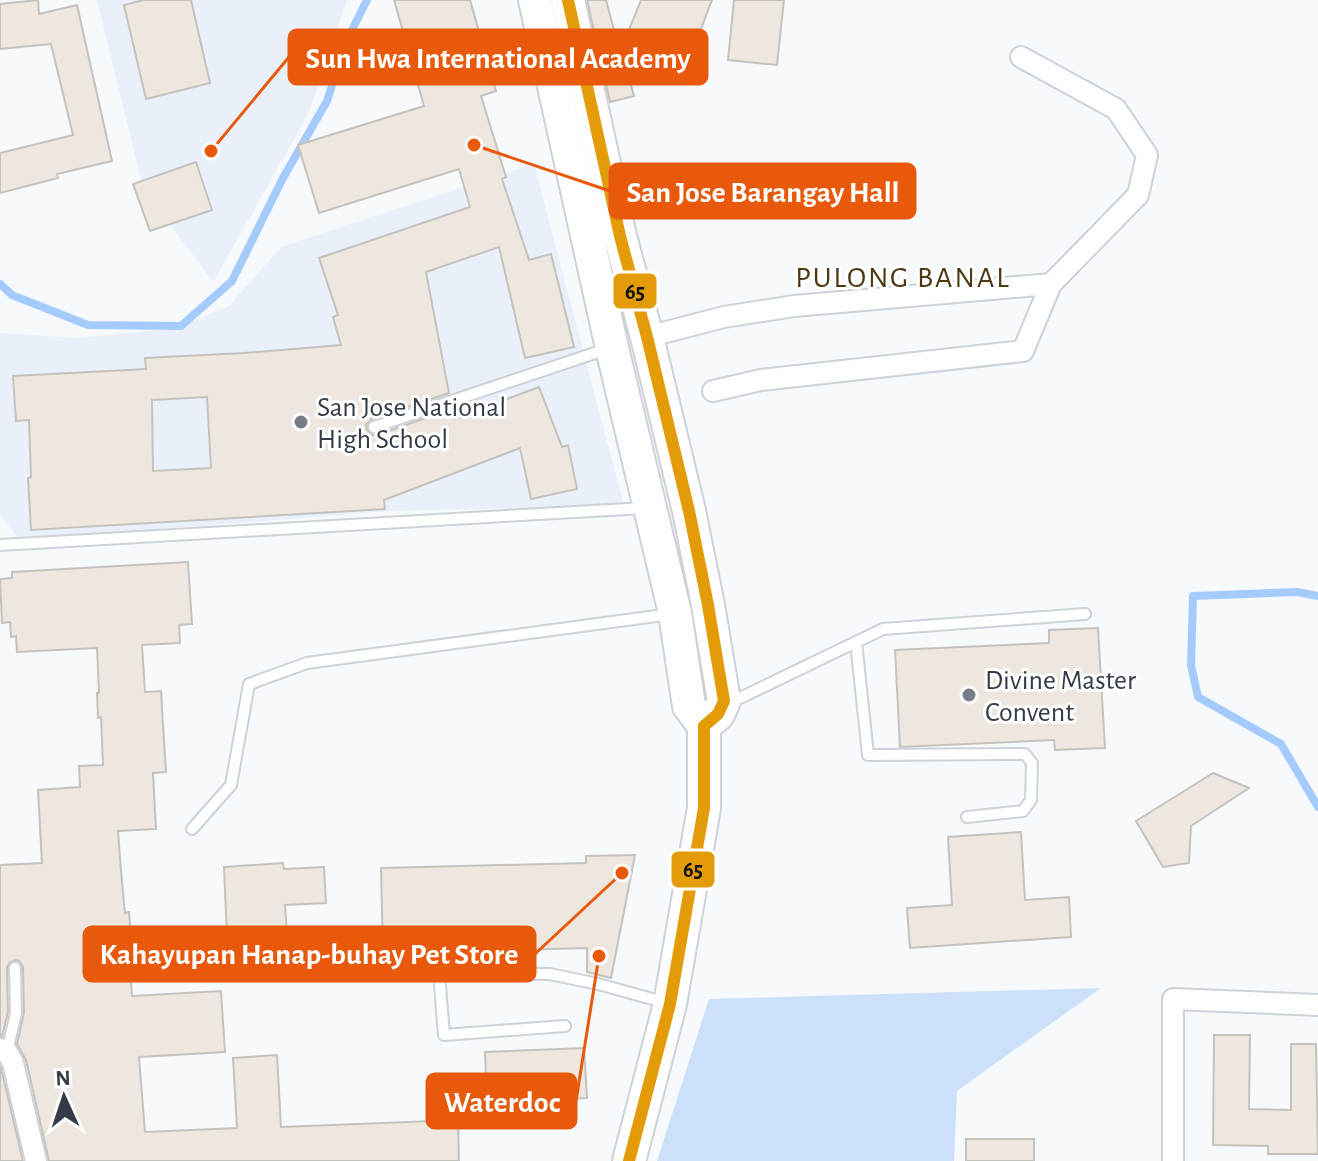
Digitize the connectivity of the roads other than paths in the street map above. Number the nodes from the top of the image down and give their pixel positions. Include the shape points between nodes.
1 (535, 0) edge
2 (568, 0) edge
3 (1021, 57) dead end
4 (1051, 284) junction
5 (647, 337) junction
6 (612, 348) junction
7 (713, 391) dead end
8 (374, 427) dead end
9 (650, 508) junction
10 (0, 545) edge
11 (675, 613) junction
12 (1085, 614) dead end
13 (856, 642) junction
14 (724, 701) junction
15 (704, 726) junction
16 (967, 817) dead end
17 (192, 829) dead end
18 (230, 948) dead end
19 (15, 968) dead end
20 (439, 973) junction
21 (670, 1004) junction
22 (1318, 1005) edge
23 (565, 1026) dead end
24 (4, 1051) edge
25 (36, 1161) edge
26 (629, 1161) edge
27 (1173, 1161) edge

1 - 6 main road
2 - 5 main road
3 - 4 street via 1116,109 1147,155 1138,195
4 - 5 street via 794,306
4 - 7 street via 1023,351 761,380
5 - 14 main road via 689,511
6 - 8 lane
6 - 9 main road
9 - 10 lane
9 - 11 main road
11 - 15 main road via 689,706
11 - 17 lane via 307,663 249,684 231,785
12 - 13 lane via 883,629
13 - 14 lane
13 - 16 lane via 868,755 1025,754 1032,763 1031,800 1023,811
14 - 15 main road
15 - 21 main road via 704,808
18 - 20 lane
19 - 24 lane via 16,1013
20 - 21 lane via 550,974
20 - 23 lane via 444,1035
21 - 26 main road
22 - 27 street via 1173,999
24 - 25 street via 13,1063

